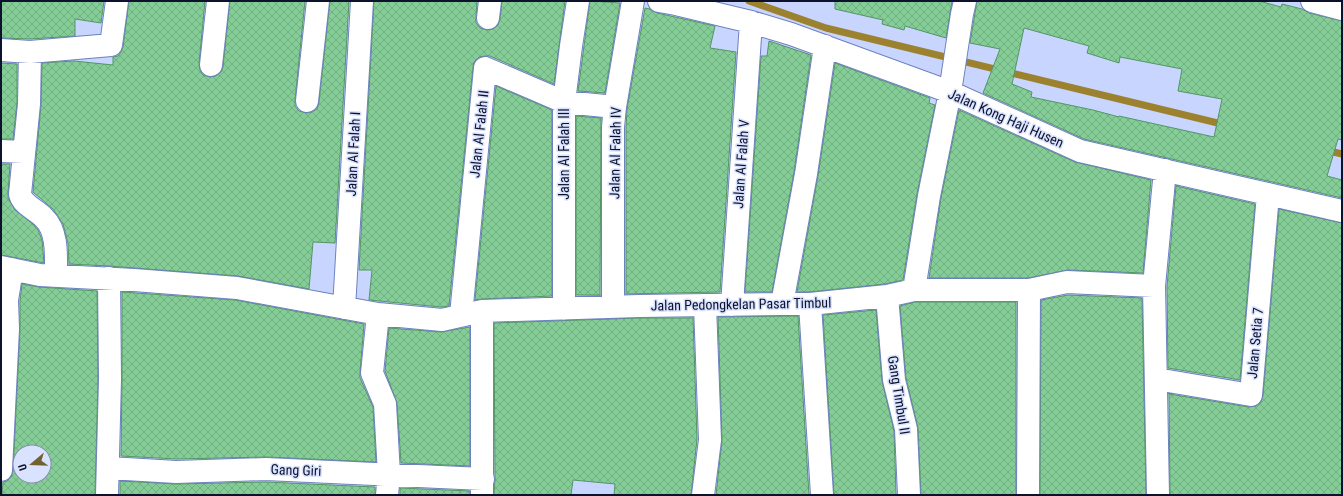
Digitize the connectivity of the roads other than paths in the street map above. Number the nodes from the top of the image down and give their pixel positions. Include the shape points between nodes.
1 (117, 1) edge
2 (218, 1) edge
3 (318, 1) edge
4 (362, 1) edge
5 (578, 1) edge
6 (633, 1) edge
7 (1312, 1) edge
8 (668, 2) edge
9 (964, 7) edge
10 (1342, 9) edge
11 (751, 22) junction
12 (825, 46) junction
13 (1, 50) edge
14 (30, 52) junction
15 (211, 65) dead end
16 (950, 89) junction
17 (307, 102) dead end
18 (564, 102) junction
19 (615, 107) junction
20 (1, 151) edge
21 (24, 152) junction
22 (1165, 170) junction
23 (1268, 194) junction
24 (1342, 211) edge
25 (6, 268) edge
26 (56, 275) junction
27 (109, 278) junction
28 (1154, 286) junction
29 (914, 290) junction
30 (1029, 290) junction
31 (887, 296) junction
32 (782, 304) junction
33 (810, 304) junction
34 (705, 305) junction
35 (732, 305) junction
36 (613, 307) junction
37 (344, 308) junction
38 (564, 309) junction
39 (482, 311) junction
40 (378, 314) junction
41 (461, 315) junction
42 (1156, 379) junction
43 (109, 468) junction
44 (1, 470) edge
45 (388, 485) edge
46 (483, 487) edge
47 (108, 495) edge
48 (703, 495) edge
49 (822, 495) edge
50 (909, 495) edge
51 (1028, 495) edge
52 (1158, 495) edge

1 - 14 street via 110,45
2 - 15 street
3 - 17 street
4 - 37 street, Jalan Al Falah I
5 - 18 street, Jalan Al Falah III
6 - 19 street, Jalan Al Falah IV
7 - 10 street
8 - 11 street, Jalan Kong Haji Husen
9 - 16 street
11 - 12 street, Jalan Kong Haji Husen
11 - 35 street, Jalan Al Falah V
12 - 16 street, Jalan Kong Haji Husen
12 - 32 street via 806,174
13 - 14 street
14 - 21 street via 29,104
16 - 22 street, Jalan Kong Haji Husen via 1080,151
16 - 29 street
18 - 19 street, Jalan Al Falah II
18 - 38 street, Jalan Al Falah III
18 - 41 street, Jalan Al Falah II via 486,68
19 - 36 street, Jalan Al Falah IV
20 - 21 street
21 - 26 street via 21,197 27,206 45,218 53,234
22 - 23 street, Jalan Kong Haji Husen
22 - 28 street
23 - 24 street, Jalan Kong Haji Husen
23 - 42 street, Jalan Setia 7 via 1251,395
25 - 26 street via 40,275
25 - 44 street via 8,329
26 - 27 street
27 - 37 street via 237,288
27 - 43 street
28 - 30 street, Jalan Pedongkelan Pasar Timbul via 1067,282
28 - 42 street
29 - 30 street, Jalan Pedongkelan Pasar Timbul
29 - 31 street, Jalan Pedongkelan Pasar Timbul
30 - 51 street
31 - 33 street, Jalan Pedongkelan Pasar Timbul
31 - 50 street, Gang Timbul II via 894,380 906,429
32 - 33 street, Jalan Pedongkelan Pasar Timbul
32 - 35 street, Jalan Pedongkelan Pasar Timbul
33 - 49 street
34 - 35 street, Jalan Pedongkelan Pasar Timbul
34 - 36 street, Jalan Pedongkelan Pasar Timbul
34 - 48 street via 710,440
36 - 38 street, Jalan Pedongkelan Pasar Timbul
37 - 40 street
38 - 39 street, Jalan Pedongkelan Pasar Timbul
39 - 41 street
39 - 46 street
40 - 41 street via 442,320
40 - 45 street via 372,373 385,404
42 - 52 street
43 - 45 street, Gang Giri via 176,472 266,469
43 - 47 street
45 - 46 street, Gang Giri

